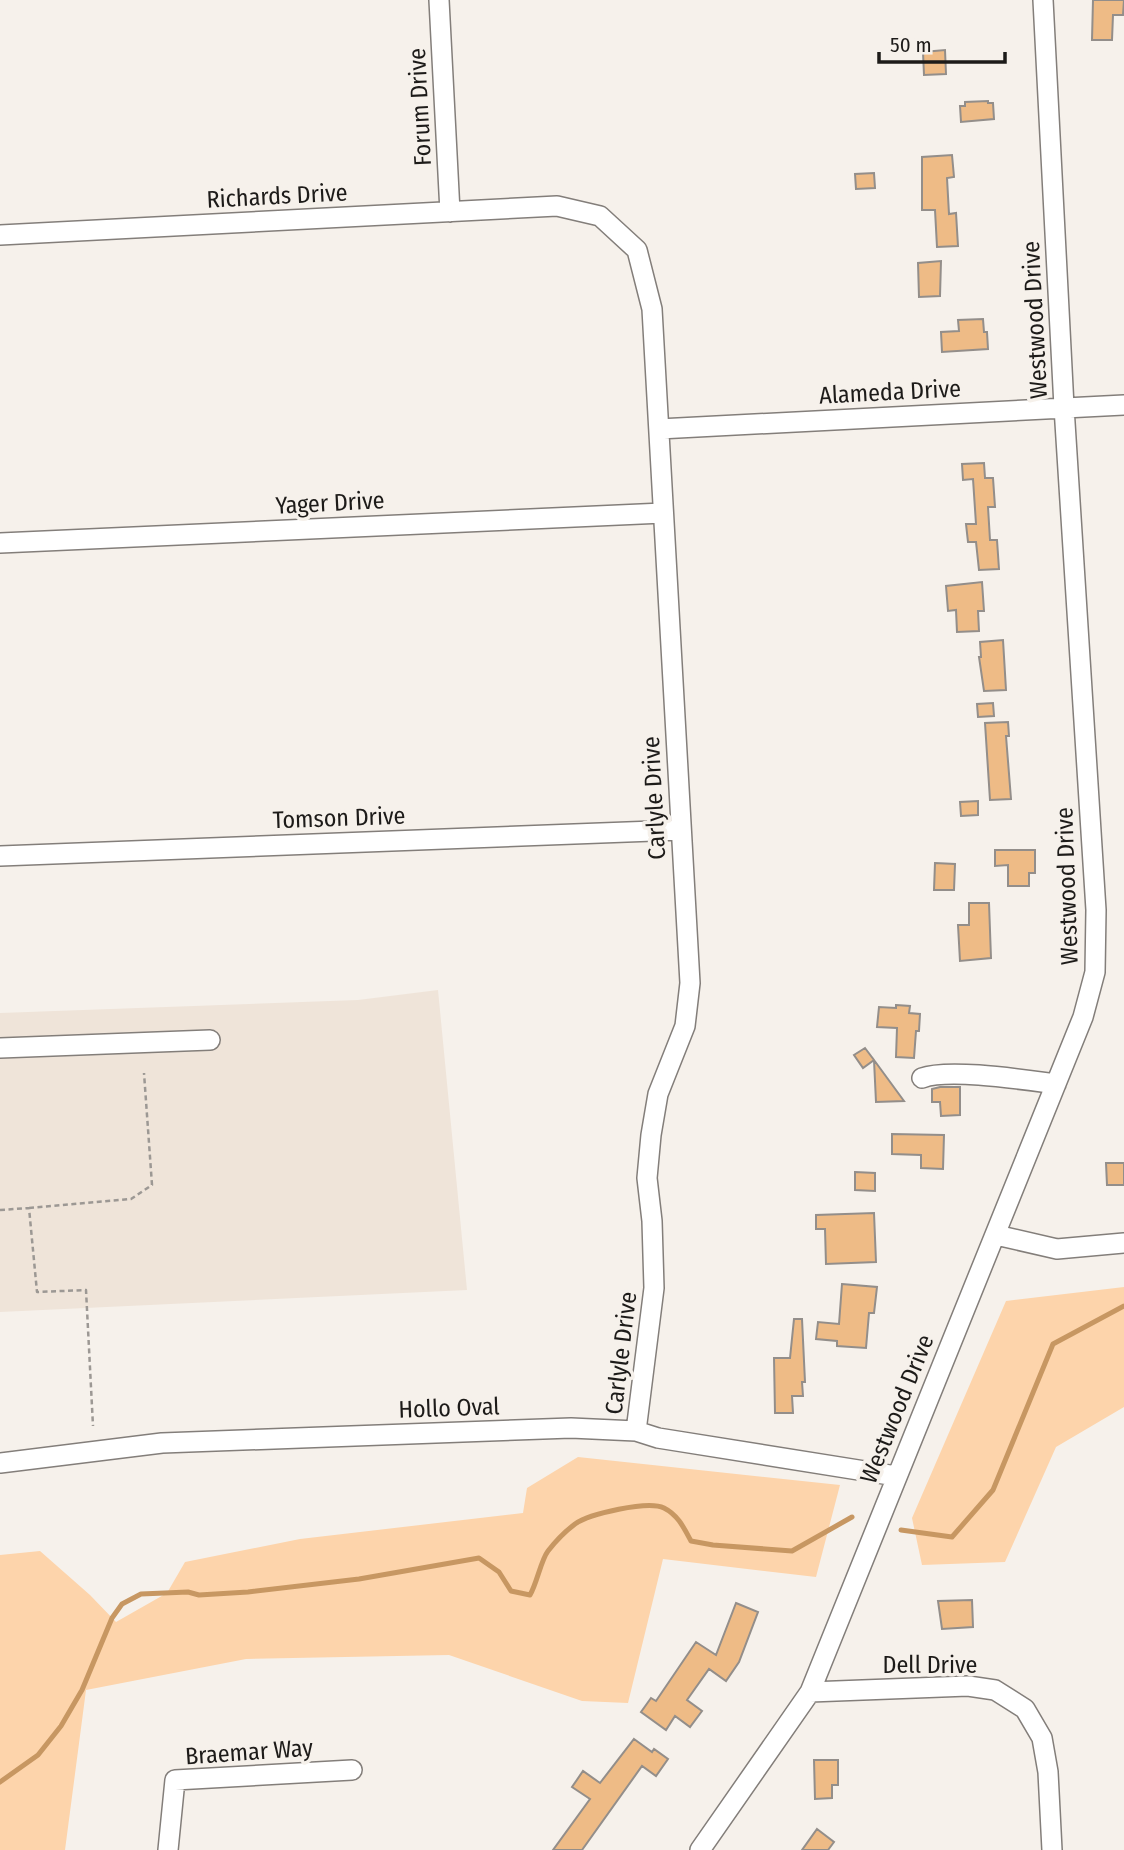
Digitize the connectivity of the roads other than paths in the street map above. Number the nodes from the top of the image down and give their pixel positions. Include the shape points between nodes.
1 (439, 0) edge
2 (1043, 0) edge
3 (557, 206) joint
4 (450, 212) junction
5 (0, 235) edge
6 (1124, 405) edge
7 (1064, 407) junction
8 (659, 429) junction
9 (663, 513) junction
10 (0, 543) edge
11 (680, 830) junction
12 (0, 856) edge
13 (210, 1040) dead end
14 (0, 1048) edge
15 (922, 1078) dead end
16 (1056, 1084) junction
17 (996, 1235) junction
18 (1124, 1243) edge
19 (636, 1431) junction
20 (0, 1463) edge
21 (896, 1476) junction
22 (810, 1692) junction
23 (352, 1770) dead end
24 (167, 1850) edge
25 (700, 1850) edge
26 (1052, 1850) edge

1 - 4 street, Forum Drive
2 - 7 street, Westwood Drive
3 - 4 street, Richards Drive
3 - 8 street, Carlyle Drive via 600,216 637,250 652,309
4 - 5 street, Richards Drive
6 - 7 street, Alameda Drive
7 - 8 street, Alameda Drive
7 - 16 street, Westwood Drive via 1096,910 1095,972
8 - 9 street, Carlyle Drive
9 - 10 street, Yager Drive
9 - 11 street, Carlyle Drive
11 - 12 street, Tomson Drive
11 - 19 street, Carlyle Drive via 690,983 685,1026 658,1094 651,1135 647,1178 654,1288
13 - 14 street
15 - 16 street via 959,1075
16 - 17 street, Westwood Drive
17 - 18 street via 1057,1249
17 - 21 street, Westwood Drive
19 - 20 street, Hollo Oval via 571,1428 162,1443
19 - 21 street, Hollo Oval
21 - 22 street, Westwood Drive
22 - 25 street, Westwood Drive
22 - 26 street, Dell Drive via 968,1686 995,1690 1025,1709 1042,1738
23 - 24 street, Braemar Way via 175,1780

